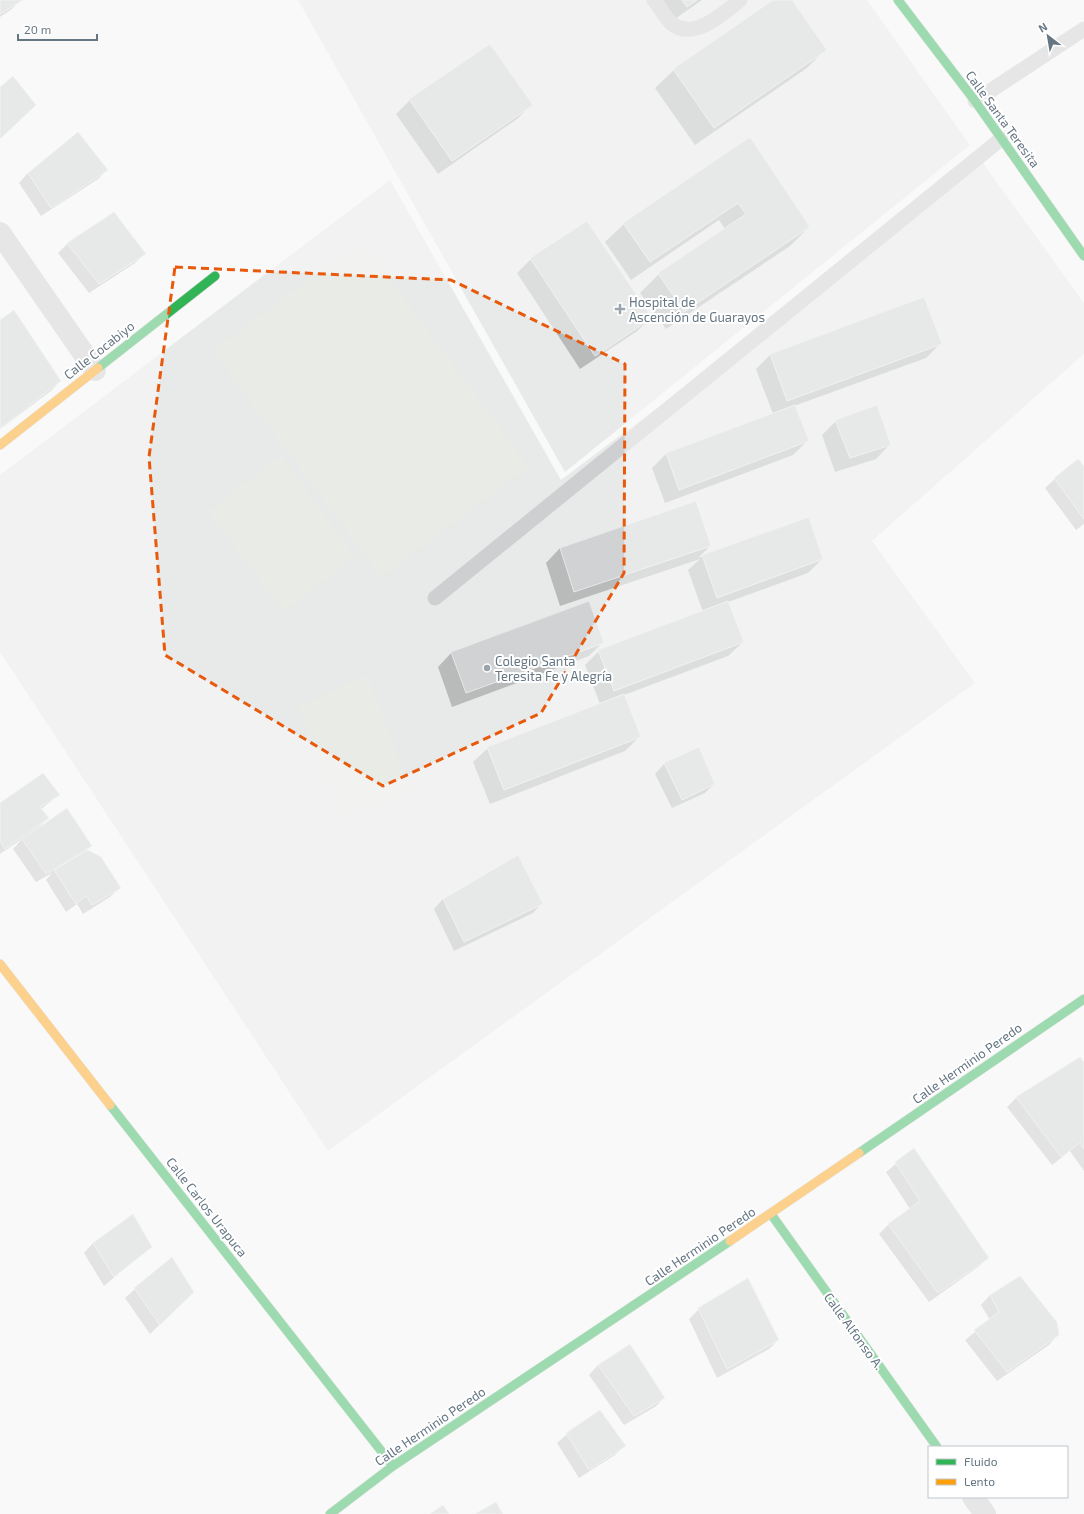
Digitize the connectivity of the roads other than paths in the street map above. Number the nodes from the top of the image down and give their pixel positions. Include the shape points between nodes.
1 (654, 0) edge
2 (740, 0) edge
3 (898, 0) edge
4 (1084, 29) edge
5 (974, 101) junction
6 (1001, 138) junction
7 (0, 233) edge
8 (1084, 256) edge
9 (215, 276) dead end
10 (96, 370) junction
11 (0, 445) edge
12 (435, 598) dead end
13 (0, 964) edge
14 (1084, 999) edge
15 (770, 1214) junction
16 (936, 1446) edge
17 (393, 1466) junction
18 (974, 1498) edge
19 (330, 1514) edge
20 (985, 1514) edge

1 - 2 lane via 671,23 691,29 718,18
3 - 5 street, Calle Santa Teresita
4 - 5 lane
5 - 6 street, Calle Santa Teresita
6 - 8 street, Calle Santa Teresita
6 - 12 lane
7 - 10 street
9 - 10 street, Calle Cocabiyo
10 - 11 street, Calle Cocabiyo
13 - 17 street, Calle Carlos Urapuca
14 - 15 street, Calle Herminio Peredo
15 - 16 street, Calle Alfonso A.
15 - 17 street, Calle Herminio Peredo
17 - 19 street, Calle Herminio Peredo
18 - 20 street

